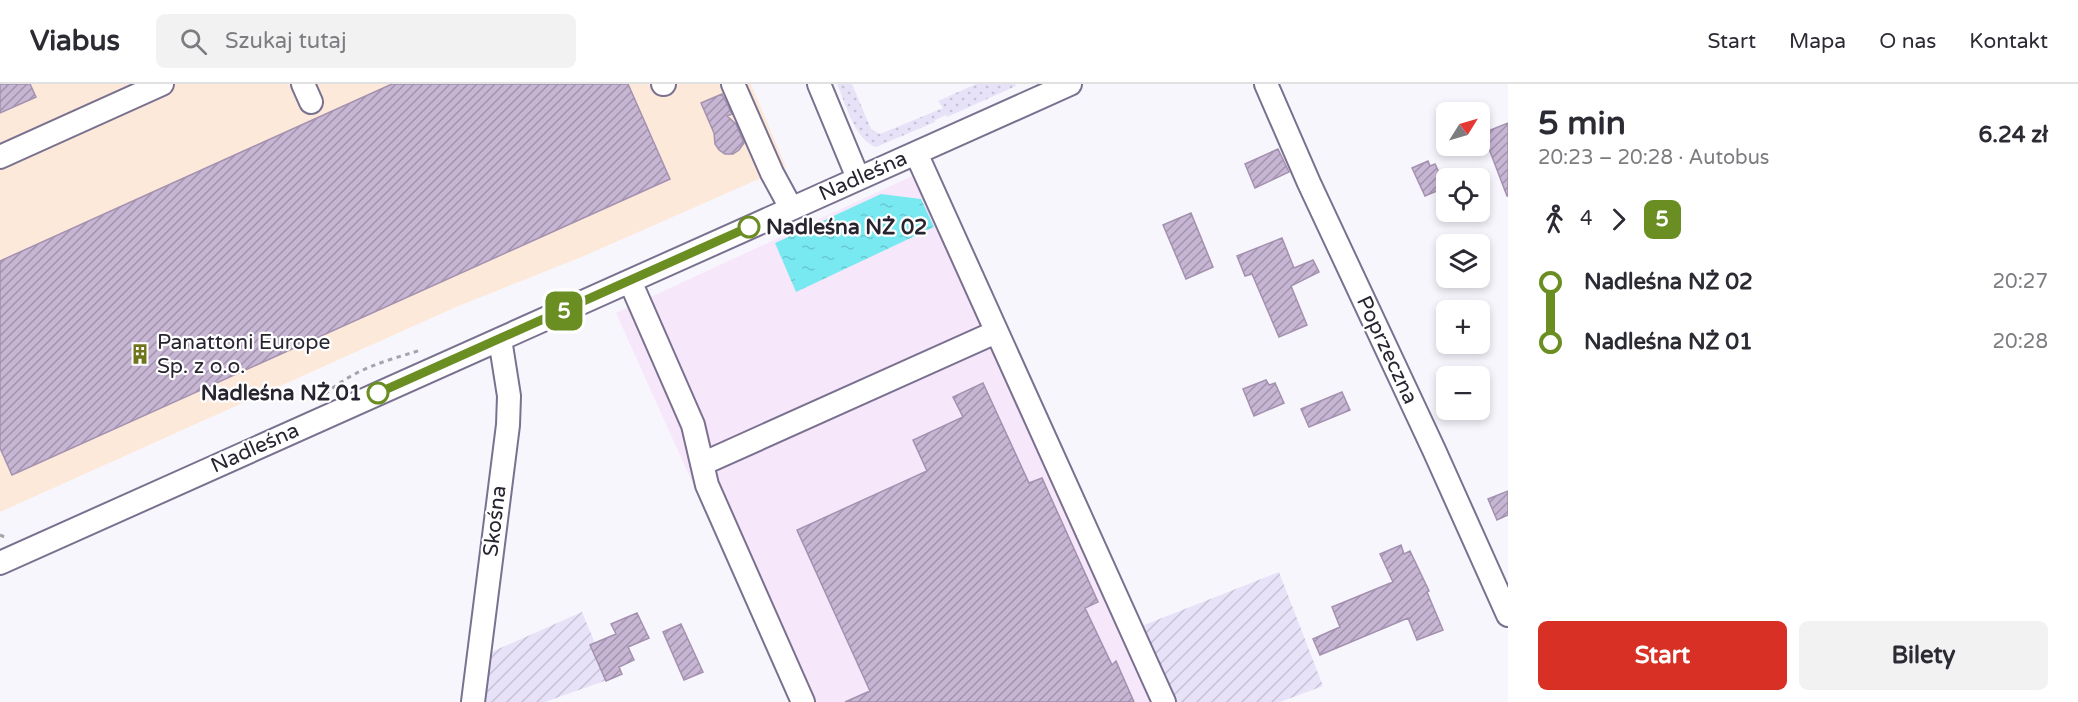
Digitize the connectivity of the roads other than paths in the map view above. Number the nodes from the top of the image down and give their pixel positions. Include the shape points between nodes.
1 (162, 84) edge
2 (733, 84) edge
3 (819, 84) edge
4 (1070, 84) edge
5 (1266, 84) edge
6 (916, 153) junction
7 (0, 157) edge
8 (858, 178) junction
9 (791, 208) junction
10 (630, 281) junction
11 (996, 332) junction
12 (500, 339) junction
13 (702, 464) junction
14 (0, 564) edge
15 (1508, 615) edge
16 (473, 702) edge
17 (803, 702) edge
18 (1164, 702) edge

1 - 7 street
2 - 9 street
3 - 8 street
4 - 6 street, Nadleśna
5 - 15 street, Poprzeczna
6 - 8 street, Nadleśna
6 - 11 street
8 - 9 street, Nadleśna
9 - 10 street, Nadleśna
10 - 12 street, Nadleśna
10 - 13 street via 693,425
11 - 13 street
11 - 18 street
12 - 14 street, Nadleśna
12 - 16 street, Skośna via 509,396 508,425
13 - 17 street via 707,485

